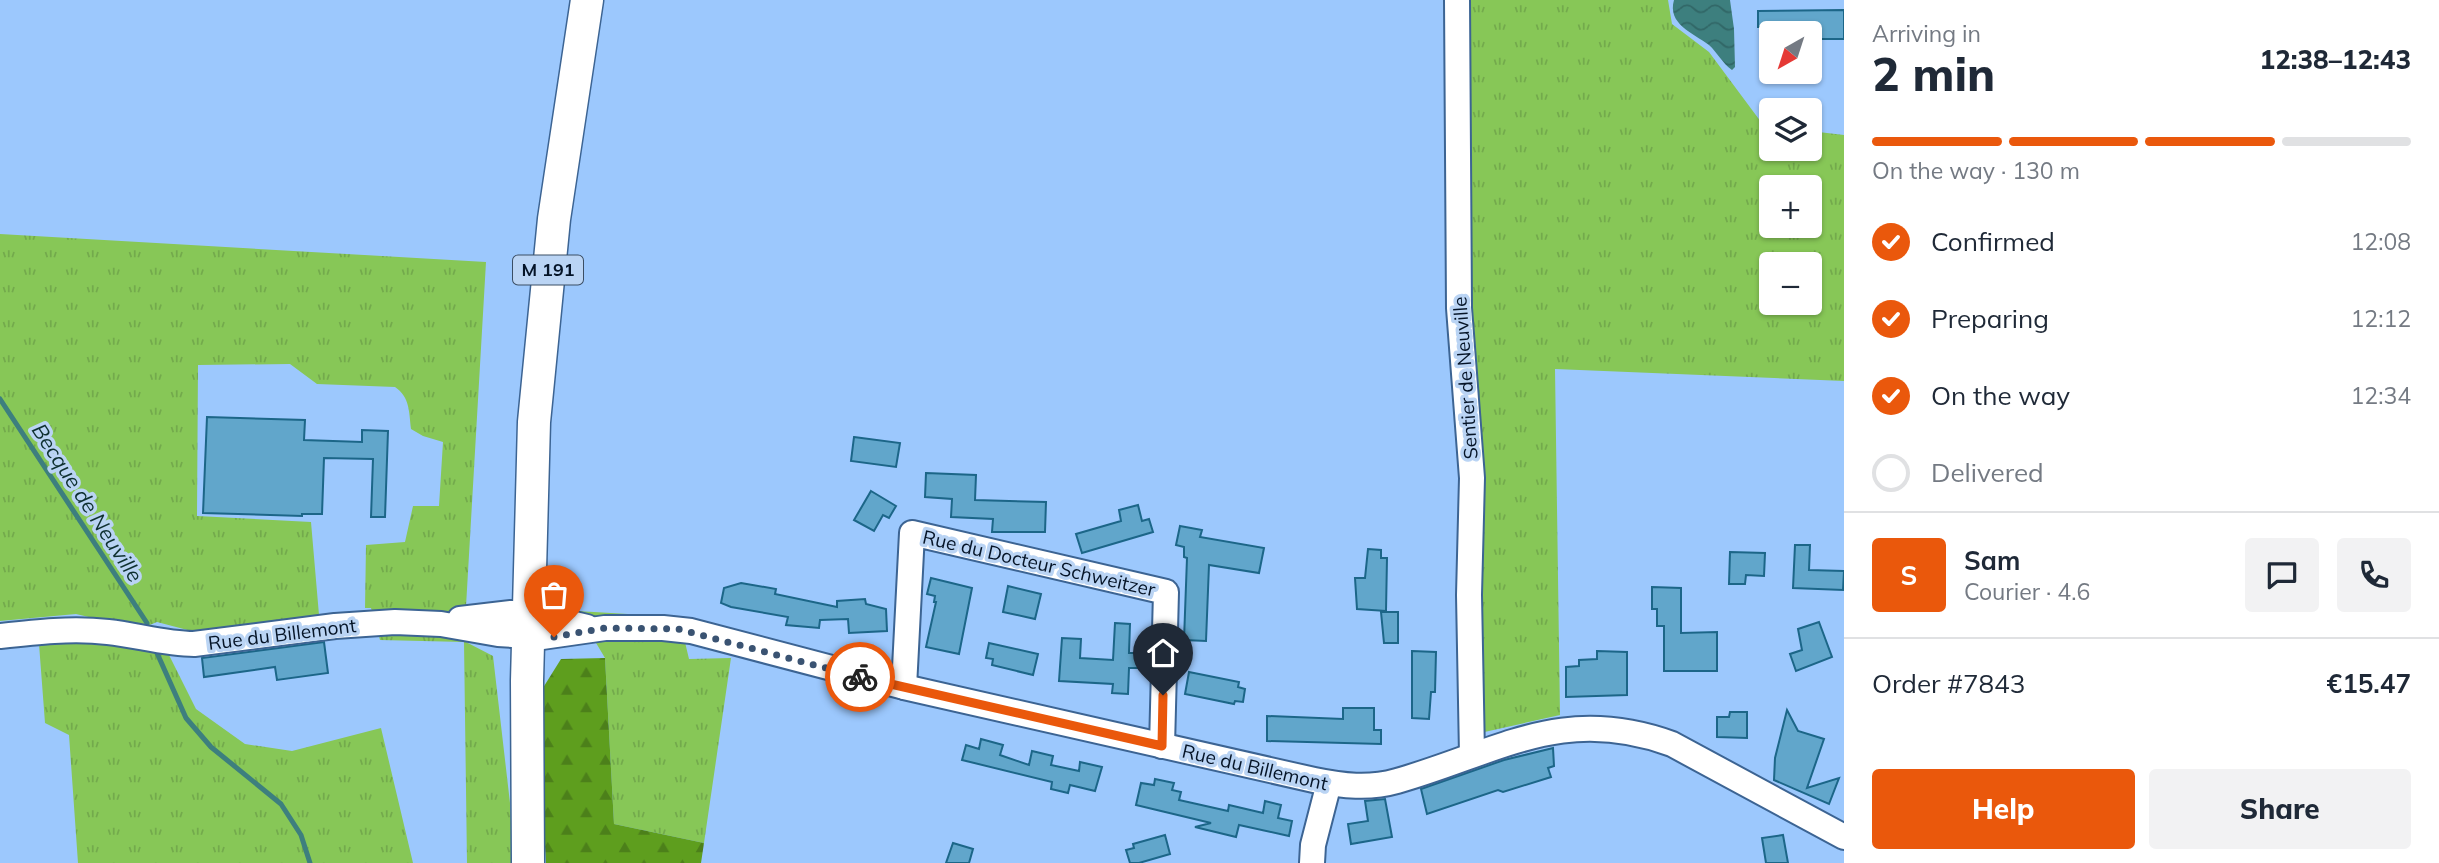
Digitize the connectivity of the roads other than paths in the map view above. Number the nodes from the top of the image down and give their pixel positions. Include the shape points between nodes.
1 (587, 0) edge
2 (1457, 0) edge
3 (520, 625) junction
4 (0, 636) edge
5 (904, 687) junction
6 (1162, 746) junction
7 (1472, 755) junction
8 (1329, 783) junction
9 (1844, 837) edge
10 (528, 863) edge
11 (1312, 863) edge

1 - 3 main road, M 191 via 554,219
2 - 7 street, Sentier de Neuville via 1459,308 1473,498 1469,594
3 - 4 street, Rue du Billemont via 416,622 335,626 194,644 77,629
3 - 5 street, Rue du Billemont via 554,637 605,628 691,631
3 - 10 main road, M 191
5 - 6 street, Rue du Billemont
5 - 6 street, Rue du Docteur Schweitzer via 912,533 1166,592
6 - 8 street, Rue du Billemont
7 - 8 street, Rue du Billemont via 1382,785
7 - 9 street, Rue du Billemont via 1559,730 1644,735 1703,759
8 - 11 street

